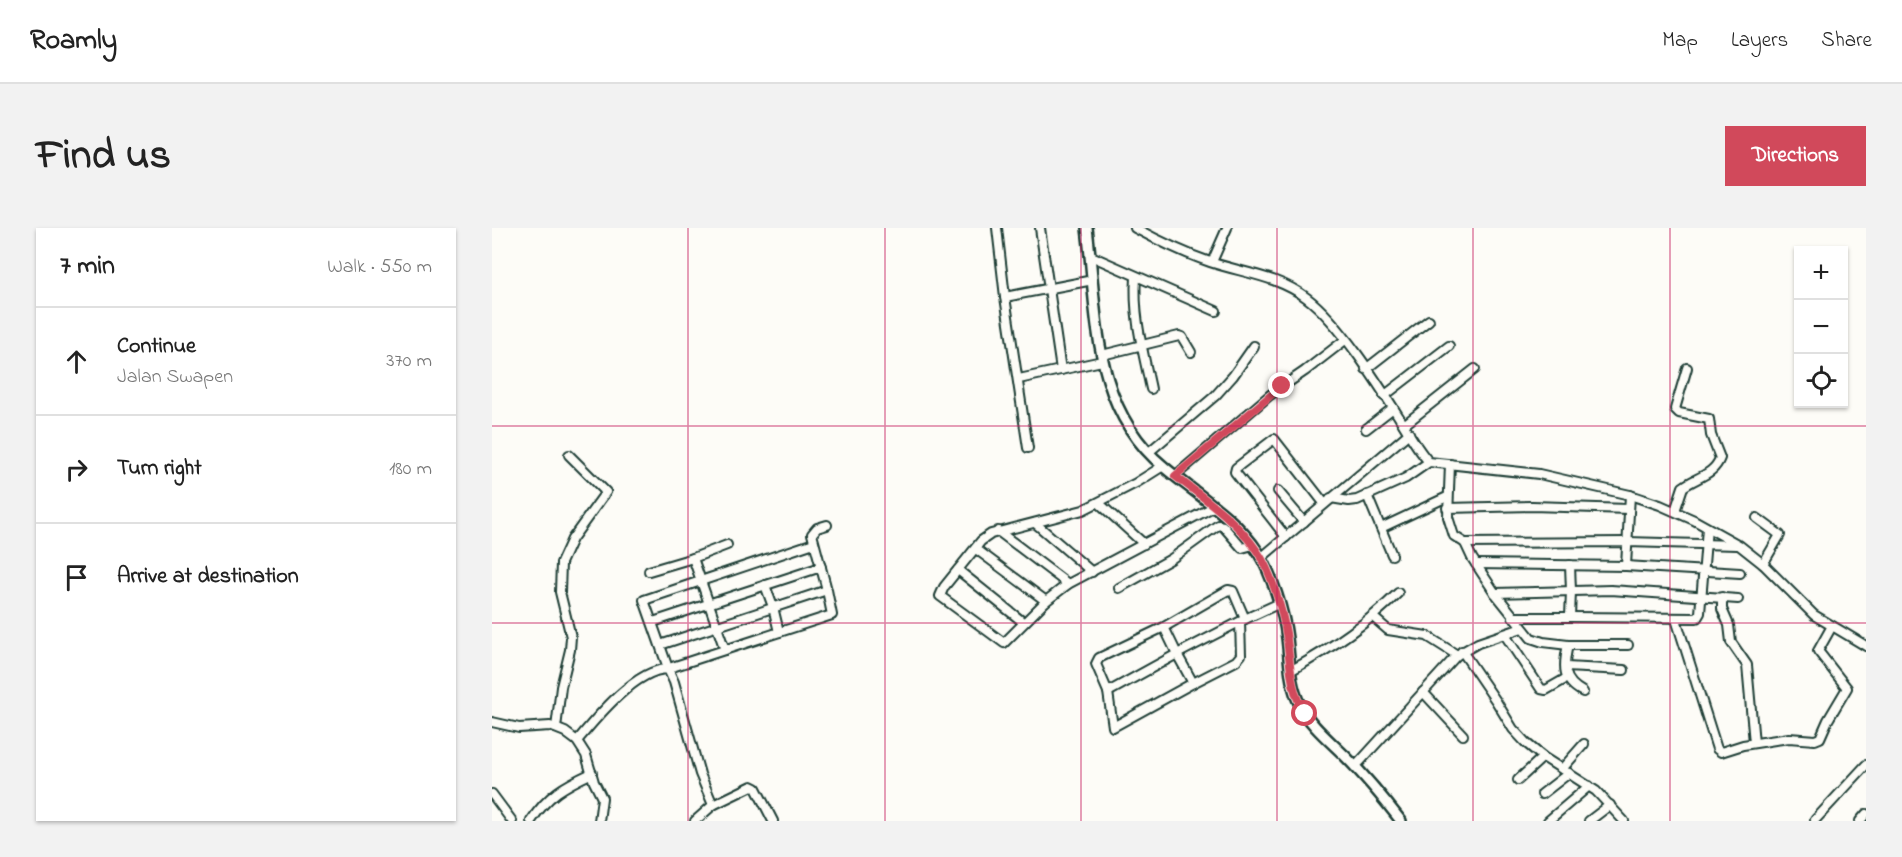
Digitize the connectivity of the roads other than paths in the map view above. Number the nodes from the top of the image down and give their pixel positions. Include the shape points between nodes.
1 (997, 228) edge
2 (1040, 228) edge
3 (1087, 228) edge
4 (1135, 228) edge
5 (1227, 228) edge
6 (1091, 256) junction
7 (1212, 262) junction
8 (1136, 277) junction
9 (1094, 280) junction
10 (1048, 289) junction
11 (1005, 297) junction
12 (1216, 312) dead end
13 (1429, 320) dead end
14 (1345, 340) junction
15 (1142, 345) junction
16 (1254, 346) dead end
17 (1449, 346) dead end
18 (1191, 352) dead end
19 (1102, 358) junction
20 (1687, 368) dead end
21 (1366, 369) junction
22 (1475, 369) dead end
23 (1061, 370) junction
24 (1019, 379) junction
25 (1151, 389) dead end
26 (1384, 396) junction
27 (1393, 408) junction
28 (1404, 425) junction
29 (1366, 429) dead end
30 (1409, 433) junction
31 (1028, 448) dead end
32 (1149, 452) junction
33 (569, 455) dead end
34 (1429, 462) junction
35 (1450, 464) junction
36 (1163, 466) junction
37 (1175, 476) junction
38 (1278, 491) dead end
39 (1367, 495) junction
40 (1630, 495) junction
41 (1447, 497) junction
42 (1327, 501) junction
43 (1099, 503) junction
44 (1215, 506) junction
45 (1447, 508) junction
46 (1629, 510) junction
47 (1675, 511) junction
48 (1757, 518) dead end
49 (1304, 522) junction
50 (1035, 523) junction
51 (827, 525) dead end
52 (1381, 528) junction
53 (1707, 528) junction
54 (998, 531) junction
55 (1286, 537) junction
56 (1627, 542) junction
57 (814, 543) junction
58 (1465, 543) junction
59 (1144, 544) junction
60 (728, 545) dead end
61 (1253, 545) junction
62 (1705, 545) junction
63 (1739, 545) junction
64 (976, 549) junction
65 (1392, 555) dead end
66 (693, 558) junction
67 (1261, 558) junction
68 (1476, 564) junction
69 (1763, 564) junction
70 (1570, 565) junction
71 (1626, 566) junction
72 (821, 567) junction
73 (958, 570) junction
74 (1703, 570) junction
75 (649, 571) dead end
76 (1092, 572) junction
77 (1740, 573) dead end
78 (701, 581) junction
79 (1068, 584) junction
80 (765, 585) junction
81 (1119, 588) dead end
82 (827, 590) junction
83 (1571, 591) junction
84 (1398, 593) dead end
85 (1495, 593) junction
86 (1701, 596) junction
87 (1722, 597) junction
88 (1738, 599) dead end
89 (1046, 601) junction
90 (709, 603) junction
91 (1280, 603) junction
92 (773, 607) junction
93 (1373, 617) junction
94 (1514, 617) junction
95 (1570, 617) junction
96 (1676, 619) junction
97 (653, 621) junction
98 (1242, 621) junction
99 (1023, 622) junction
100 (717, 626) junction
101 (1832, 626) junction
102 (1164, 627) junction
103 (1522, 628) junction
104 (779, 632) junction
105 (1505, 635) junction
106 (660, 645) junction
107 (1568, 645) junction
108 (1628, 645) dead end
109 (1866, 646) edge
110 (725, 650) junction
111 (1460, 653) junction
112 (1177, 654) junction
113 (1566, 667) junction
114 (667, 669) junction
115 (1624, 670) dead end
116 (1290, 671) junction
117 (1567, 678) junction
118 (1193, 683) junction
119 (1108, 692) junction
120 (1423, 692) junction
121 (1583, 692) dead end
122 (492, 722) edge
123 (556, 728) junction
124 (1462, 735) dead end
125 (577, 741) junction
126 (1754, 743) junction
127 (1584, 744) dead end
128 (1543, 757) junction
129 (1866, 765) edge
130 (1355, 767) junction
131 (1566, 771) junction
132 (592, 773) junction
133 (1518, 780) dead end
134 (1589, 786) junction
135 (492, 794) edge
136 (1542, 795) dead end
137 (1610, 805) junction
138 (713, 806) junction
139 (1866, 814) edge
140 (1815, 820) edge
141 (512, 821) edge
142 (531, 821) edge
143 (599, 821) edge
144 (695, 821) edge
145 (773, 821) edge
146 (1401, 821) edge
147 (1548, 821) edge
148 (1589, 821) edge
149 (1624, 821) edge
150 (1860, 821) edge

1 - 11 street
2 - 10 street
3 - 6 main road
4 - 7 street
5 - 7 street
6 - 8 street
6 - 9 main road
7 - 14 street via 1291,288 1316,306
8 - 12 street
8 - 15 street via 1134,301
9 - 10 street
9 - 19 main road
10 - 11 street
10 - 23 street
11 - 24 street
13 - 21 street
14 - 21 street
14 - 37 street via 1270,395
15 - 18 street via 1181,336
15 - 19 street
15 - 25 street
16 - 32 street via 1220,391
17 - 26 street
19 - 23 street
19 - 32 main road via 1120,415
20 - 47 street via 1676,409 1679,413 1709,418 1720,458 1705,475 1683,487
21 - 26 street
22 - 28 street
23 - 24 street
24 - 31 street
26 - 27 street
27 - 28 street
27 - 29 street
28 - 30 street
30 - 34 street
30 - 42 street
32 - 36 main road
33 - 123 street via 606,492 572,539 561,563 560,592 571,638
34 - 35 street
34 - 39 street via 1413,475
35 - 40 street via 1539,474
35 - 41 street
36 - 37 main road
36 - 43 street
37 - 44 main road
38 - 49 street
39 - 42 street via 1353,501
39 - 52 street
40 - 46 street
40 - 47 street
41 - 45 street
41 - 52 street
42 - 49 street
42 - 55 street via 1274,439 1236,468 1234,472
43 - 50 street
43 - 59 street
44 - 59 street
44 - 61 main road
45 - 46 street
45 - 58 street via 1455,536
46 - 56 street
47 - 53 street
48 - 69 street via 1780,535
49 - 55 street
50 - 54 street
50 - 76 street
51 - 57 street via 813,532
52 - 65 street
53 - 62 street
53 - 63 street
54 - 64 street via 985,537
54 - 79 street
55 - 67 street
56 - 58 street
56 - 62 street
56 - 71 street
57 - 72 street
57 - 78 street
58 - 68 street
59 - 76 street
60 - 66 street
61 - 67 main road
61 - 81 street via 1242,548 1218,525 1171,559
62 - 63 street
62 - 74 street
63 - 69 street
64 - 73 street
64 - 89 street
66 - 75 street
66 - 78 street
67 - 91 main road
68 - 70 street
68 - 85 street
69 - 101 street via 1809,611
70 - 71 street
70 - 83 street
71 - 74 street
72 - 80 street
72 - 82 street
73 - 99 street
73 - 99 street via 941,591 942,598 1002,643
74 - 77 street
74 - 86 street
76 - 79 street
78 - 90 street
78 - 97 street via 644,600
79 - 89 street
80 - 90 street
80 - 92 street
82 - 92 street
82 - 104 street via 832,615
83 - 85 street
83 - 86 street
83 - 95 street
84 - 93 street
85 - 94 street
86 - 87 street
86 - 96 street via 1697,618
87 - 88 street
87 - 126 street via 1731,642 1748,664
89 - 99 street
90 - 97 street
90 - 100 street
91 - 98 street
91 - 116 main road
92 - 100 street
92 - 104 street
93 - 111 street via 1388,630 1427,636
93 - 116 street
94 - 95 street
94 - 103 street
95 - 96 street
96 - 126 street via 1717,749 1721,752
97 - 106 street
98 - 102 street via 1230,589
98 - 112 street
98 - 118 street via 1240,657
100 - 106 street
100 - 110 street
101 - 109 street
101 - 126 street via 1818,651 1847,688 1820,738
102 - 112 street
102 - 119 street via 1097,660
103 - 105 street
103 - 107 street via 1537,641
104 - 110 street
105 - 111 street
105 - 117 street via 1541,689
106 - 114 street
107 - 108 street
107 - 113 street
110 - 114 street
111 - 120 street
111 - 128 street via 1513,729
112 - 118 street
112 - 119 street
113 - 115 street
113 - 117 street
114 - 125 street via 648,675 619,695
114 - 138 street
116 - 130 main road via 1305,714
117 - 121 street
118 - 119 street via 1113,727
120 - 124 street
120 - 130 street
122 - 123 street via 511,728
123 - 125 street
125 - 132 street
127 - 131 street
128 - 131 street
128 - 133 street
129 - 140 street
130 - 146 main road
131 - 134 street
131 - 136 street
132 - 142 street via 556,792
132 - 143 street via 602,798
134 - 137 street
134 - 147 street
135 - 141 street
137 - 148 street
137 - 149 street
138 - 144 street
138 - 145 street via 754,786
139 - 150 street

